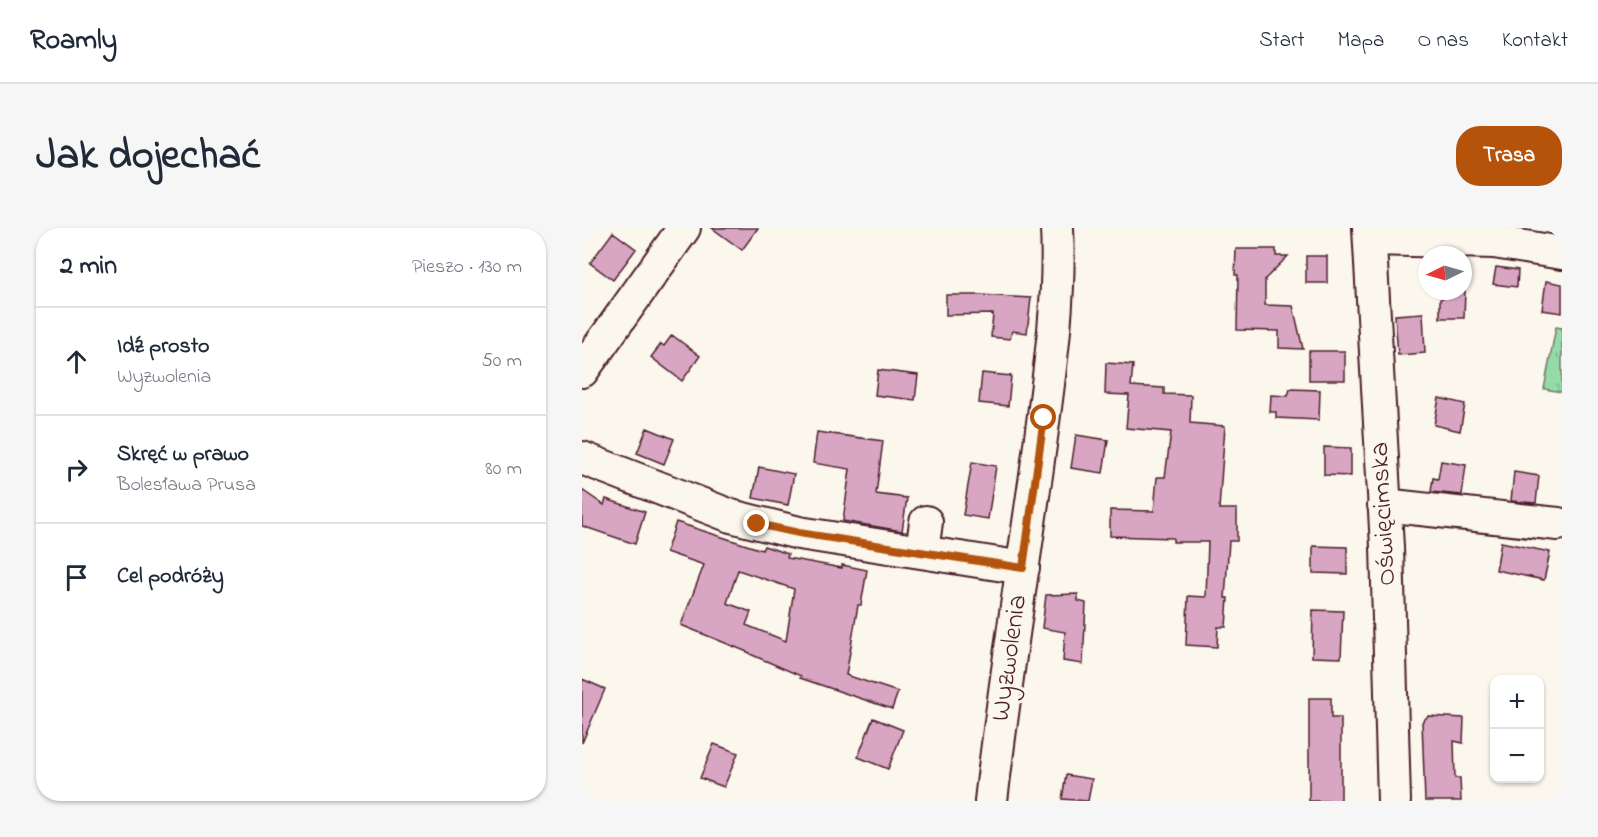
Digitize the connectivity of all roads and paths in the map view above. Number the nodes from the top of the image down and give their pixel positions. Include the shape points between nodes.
1 (684, 228) edge
2 (1057, 228) edge
3 (1370, 234) edge
4 (1562, 253) edge
5 (582, 371) edge
6 (582, 458) edge
7 (1384, 506) junction
8 (1558, 524) dead end
9 (1023, 568) junction
10 (991, 801) edge
11 (1394, 801) edge

1 - 5 street
2 - 9 street, Wyzwolenia via 1051,354
3 - 4 street via 1494,242
3 - 7 street, Oświęcimska
6 - 9 street via 757,524 799,533 924,537
7 - 8 street
7 - 11 street, Oświęcimska
9 - 10 street, Wyzwolenia

